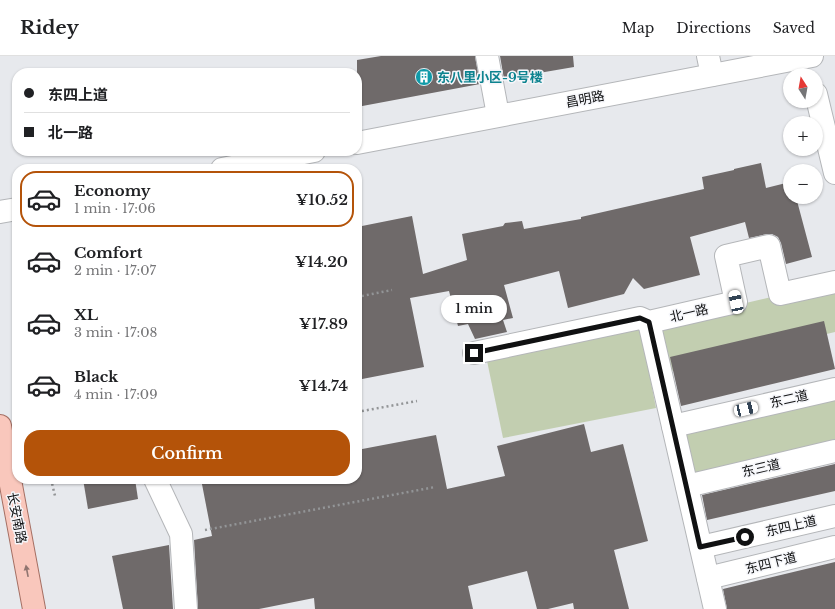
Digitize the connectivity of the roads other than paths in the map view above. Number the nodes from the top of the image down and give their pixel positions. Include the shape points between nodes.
1 (487, 56) edge
2 (810, 63) edge
3 (710, 65) edge
4 (819, 108) edge
5 (498, 115) junction
6 (362, 142) edge
7 (288, 156) edge
8 (248, 164) edge
9 (835, 173) edge
10 (12, 210) edge
11 (0, 212) edge
12 (835, 282) edge
13 (649, 322) junction
14 (474, 353) dead end
15 (835, 389) edge
16 (0, 426) edge
17 (673, 426) junction
18 (835, 451) edge
19 (157, 484) edge
20 (686, 486) junction
21 (835, 516) edge
22 (700, 547) junction
23 (835, 547) edge
24 (708, 578) junction
25 (34, 609) edge
26 (186, 609) edge
27 (715, 609) edge

1 - 5 street
2 - 3 street, 昌明路
3 - 5 street, 昌明路
4 - 9 street
5 - 6 street, 昌明路
7 - 8 street
10 - 11 street
12 - 13 street, 北一路 via 780,294 770,246 726,256 736,302
13 - 14 street, 北一路 via 640,318
13 - 17 street
15 - 17 street, 东二道
25 -> 16 main road, 长安南路
17 - 20 street
18 - 20 street, 东三道
19 - 26 street via 180,534
20 - 22 street
21 - 22 street, 东四上道
22 - 24 street
23 - 24 street, 东四下道
24 - 27 street

